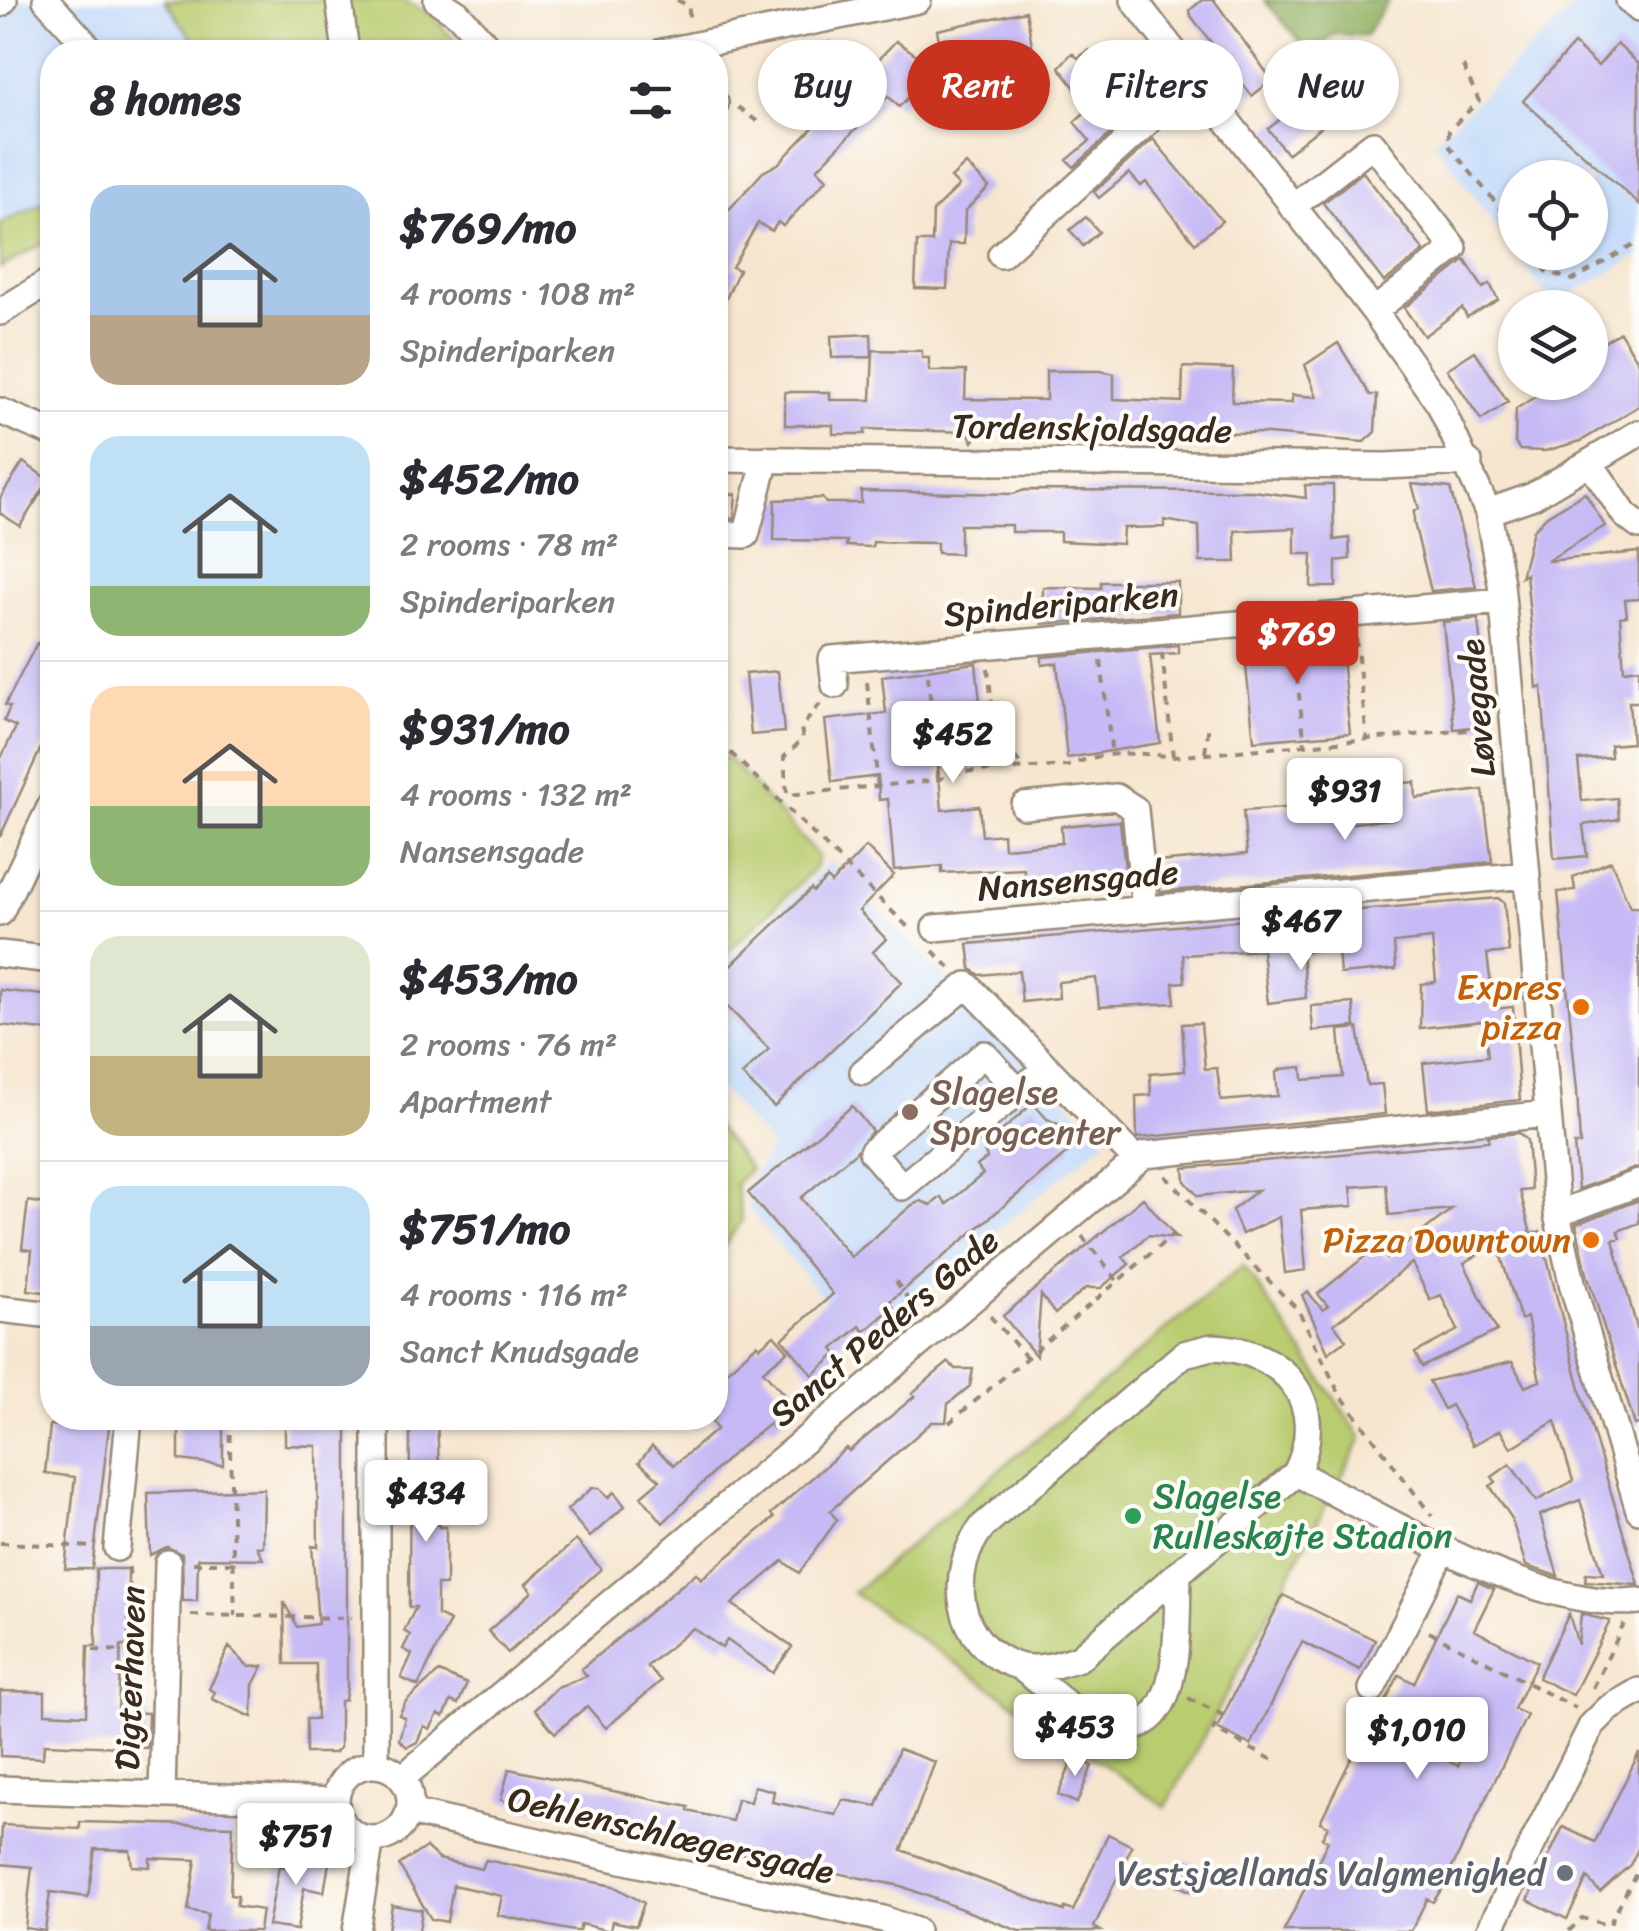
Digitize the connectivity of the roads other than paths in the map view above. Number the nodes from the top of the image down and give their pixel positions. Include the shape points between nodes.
1 (46, 0) edge
2 (339, 0) edge
3 (437, 0) edge
4 (918, 0) edge
5 (1134, 0) edge
6 (1629, 0) edge
7 (1639, 9) edge
8 (83, 40) edge
9 (344, 40) edge
10 (481, 40) edge
11 (724, 40) edge
12 (1165, 40) edge
13 (1139, 130) edge
14 (1234, 130) edge
15 (1292, 207) junction
16 (1001, 255) dead end
17 (40, 287) edge
18 (1374, 311) junction
19 (0, 312) edge
20 (0, 412) edge
21 (40, 428) edge
22 (1639, 434) edge
23 (728, 458) edge
24 (766, 459) junction
25 (1469, 462) junction
26 (1590, 463) junction
27 (1488, 512) junction
28 (1639, 526) edge
29 (728, 534) edge
30 (1502, 601) junction
31 (834, 685) road end
32 (1024, 806) dead end
33 (40, 828) edge
34 (1527, 875) junction
35 (1145, 910) junction
36 (0, 913) edge
37 (928, 938) road end
38 (0, 954) edge
39 (40, 959) edge
40 (1047, 1068) junction
41 (864, 1072) dead end
42 (1018, 1092) junction
43 (1548, 1114) junction
44 (1140, 1158) junction
45 (1639, 1184) edge
46 (1557, 1214) junction
47 (0, 1309) edge
48 (40, 1314) edge
49 (128, 1430) edge
50 (376, 1430) edge
51 (1296, 1473) junction
52 (1639, 1510) edge
53 (123, 1555) road end
54 (168, 1563) road end
55 (1436, 1563) dead end
56 (1178, 1574) junction
57 (1637, 1601) edge
58 (1020, 1667) junction
59 (1372, 1689) dead end
60 (1639, 1691) edge
61 (376, 1765) junction
62 (402, 1778) junction
63 (0, 1789) edge
64 (162, 1796) junction
65 (336, 1801) junction
66 (409, 1812) junction
67 (371, 1839) junction
68 (880, 1925) edge
69 (356, 1931) edge
70 (916, 1931) edge
71 (1489, 1931) edge

1 - 8 street
2 - 9 street
3 - 10 street
4 - 11 street
5 - 12 street, Løvegade
6 - 7 street
13 - 16 street
14 - 15 street, Løvegade
15 - 18 street, Løvegade
15 - 18 street via 1373,144 1454,248
17 - 19 street
18 - 25 street, Løvegade via 1440,405
20 - 21 street
22 - 26 street
23 - 24 street, Tordenskjoldsgade
24 - 25 street, Tordenskjoldsgade
24 - 29 street via 746,535
25 - 27 street, Løvegade
26 - 27 street
26 - 28 street
27 - 30 street, Løvegade
30 - 31 street, Spinderiparken via 832,659
30 - 34 street, Løvegade
32 - 35 street via 1116,797 1135,809
33 - 36 street
34 - 35 street, Nansensgade
34 - 43 street, Løvegade
35 - 37 street, Nansensgade
38 - 39 street
40 - 41 street via 967,986
40 - 42 street
40 - 44 street
42 - 42 street via 984,1054 872,1152 902,1187
43 - 44 street
43 - 46 street, Løvegade
44 - 62 street, Sanct Peders Gade
45 - 46 street
46 - 52 street, Løvegade
47 - 48 street
49 - 53 street
50 - 61 street
51 - 56 street
51 - 57 street via 1509,1579
51 - 58 street via 1306,1454 1308,1424 1288,1376 1268,1358 1240,1348 1184,1354 966,1547 960,1603 972,1630 994,1654
54 - 64 street, Digterhaven
55 - 59 street
56 - 58 street via 1080,1658
56 - 58 street via 1170,1690 1145,1719 1117,1726 1086,1716
60 - 71 street via 1587,1718
61 - 62 street
61 - 65 street via 348,1774
62 - 66 street
63 - 64 street
64 - 65 street
65 - 67 street via 346,1827
66 - 67 street via 395,1832
66 - 68 street, Oehlenschlægersgade
67 - 69 street
68 - 70 street, Oehlenschlægersgade

